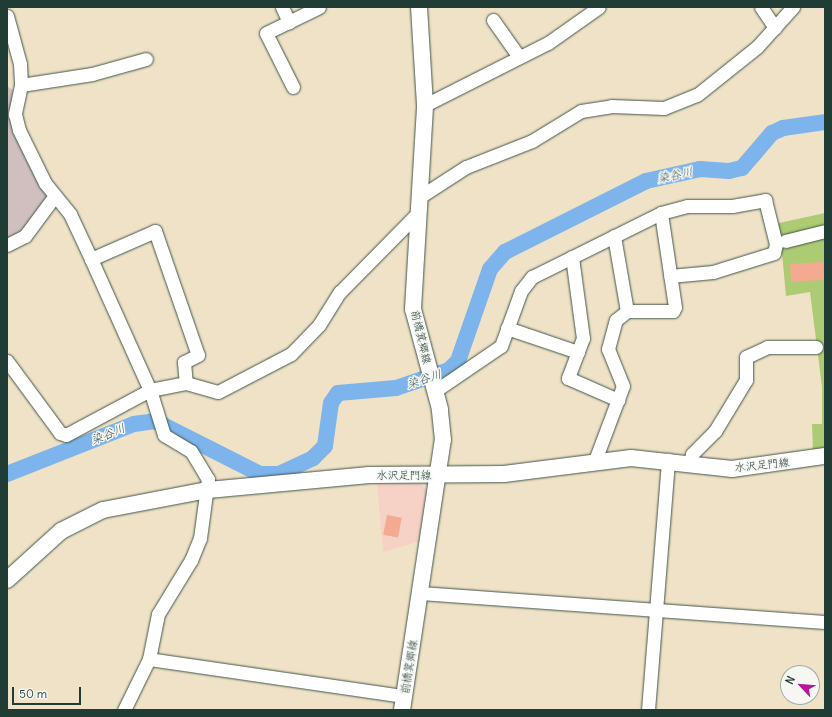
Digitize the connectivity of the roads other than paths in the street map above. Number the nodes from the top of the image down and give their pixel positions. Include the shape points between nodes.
1 (282, 7) edge
2 (319, 7) edge
3 (419, 7) edge
4 (599, 7) edge
5 (761, 7) edge
6 (793, 7) edge
7 (7, 16) edge
8 (493, 20) dead end
9 (289, 22) junction
10 (775, 28) junction
11 (519, 57) junction
12 (146, 59) dead end
13 (21, 84) junction
14 (293, 87) dead end
15 (425, 105) junction
16 (54, 197) junction
17 (418, 198) junction
18 (661, 213) junction
19 (417, 214) junction
20 (825, 230) edge
21 (614, 236) junction
22 (785, 242) dead end
23 (7, 245) edge
24 (572, 257) junction
25 (91, 259) junction
26 (670, 276) junction
27 (627, 311) junction
28 (507, 328) junction
29 (816, 347) dead end
30 (578, 352) junction
31 (7, 361) edge
32 (186, 383) junction
33 (434, 389) junction
34 (150, 390) junction
35 (618, 400) junction
36 (825, 456) edge
37 (668, 460) junction
38 (594, 463) junction
39 (690, 463) junction
40 (437, 475) junction
41 (208, 490) junction
42 (7, 580) edge
43 (420, 593) junction
44 (654, 609) junction
45 (825, 622) edge
46 (149, 659) junction
47 (403, 703) edge
48 (124, 710) edge
49 (648, 710) edge

1 - 9 street
2 - 9 street
3 - 15 main road, 前橋箕郷線
4 - 11 street via 548,43
5 - 10 street
6 - 10 street
7 - 13 street via 20,64
8 - 11 street
9 - 14 street via 266,33
10 - 17 street via 718,80 692,98 664,108 611,106 581,111 532,141 466,167
11 - 15 street
12 - 13 street via 92,74
13 - 16 street via 15,121
15 - 17 main road, 前橋箕郷線
16 - 23 street via 25,236
16 - 25 street via 70,214
17 - 19 main road, 前橋箕郷線
18 - 21 street
18 - 26 street
18 - 26 street via 688,206 732,206 765,200 777,248 774,252 713,272
19 - 32 street via 345,287 319,325 283,360 218,392
19 - 33 main road, 前橋箕郷線 via 414,309
20 - 22 street
21 - 24 street
21 - 27 street
24 - 28 street via 532,277 521,291
24 - 30 street via 583,325
25 - 32 street via 155,231 198,355 184,362
25 - 34 street
26 - 27 street via 673,311
27 - 35 street via 616,320 608,349 624,386
28 - 30 street
28 - 33 street via 501,346
29 - 39 street via 767,347 746,357 746,380 715,431 692,454
30 - 35 street via 568,378
31 - 34 street via 60,434 66,435
32 - 34 street
33 - 40 main road, 前橋箕郷線 via 442,434
34 - 41 street via 164,435 199,459 208,479
35 - 38 street
36 - 39 main road, 水沢足門線 via 748,468
37 - 38 main road, 水沢足門線 via 631,458
37 - 39 main road, 水沢足門線
37 - 44 street
38 - 40 main road, 水沢足門線 via 504,474
40 - 41 main road, 水沢足門線 via 369,475
40 - 43 main road, 前橋箕郷線
41 - 42 main road, 水沢足門線 via 103,510 61,531
41 - 46 street via 200,538 191,560 158,614
43 - 44 street
43 - 47 main road, 前橋箕郷線
44 - 45 street
44 - 49 street
46 - 47 street
46 - 48 street

